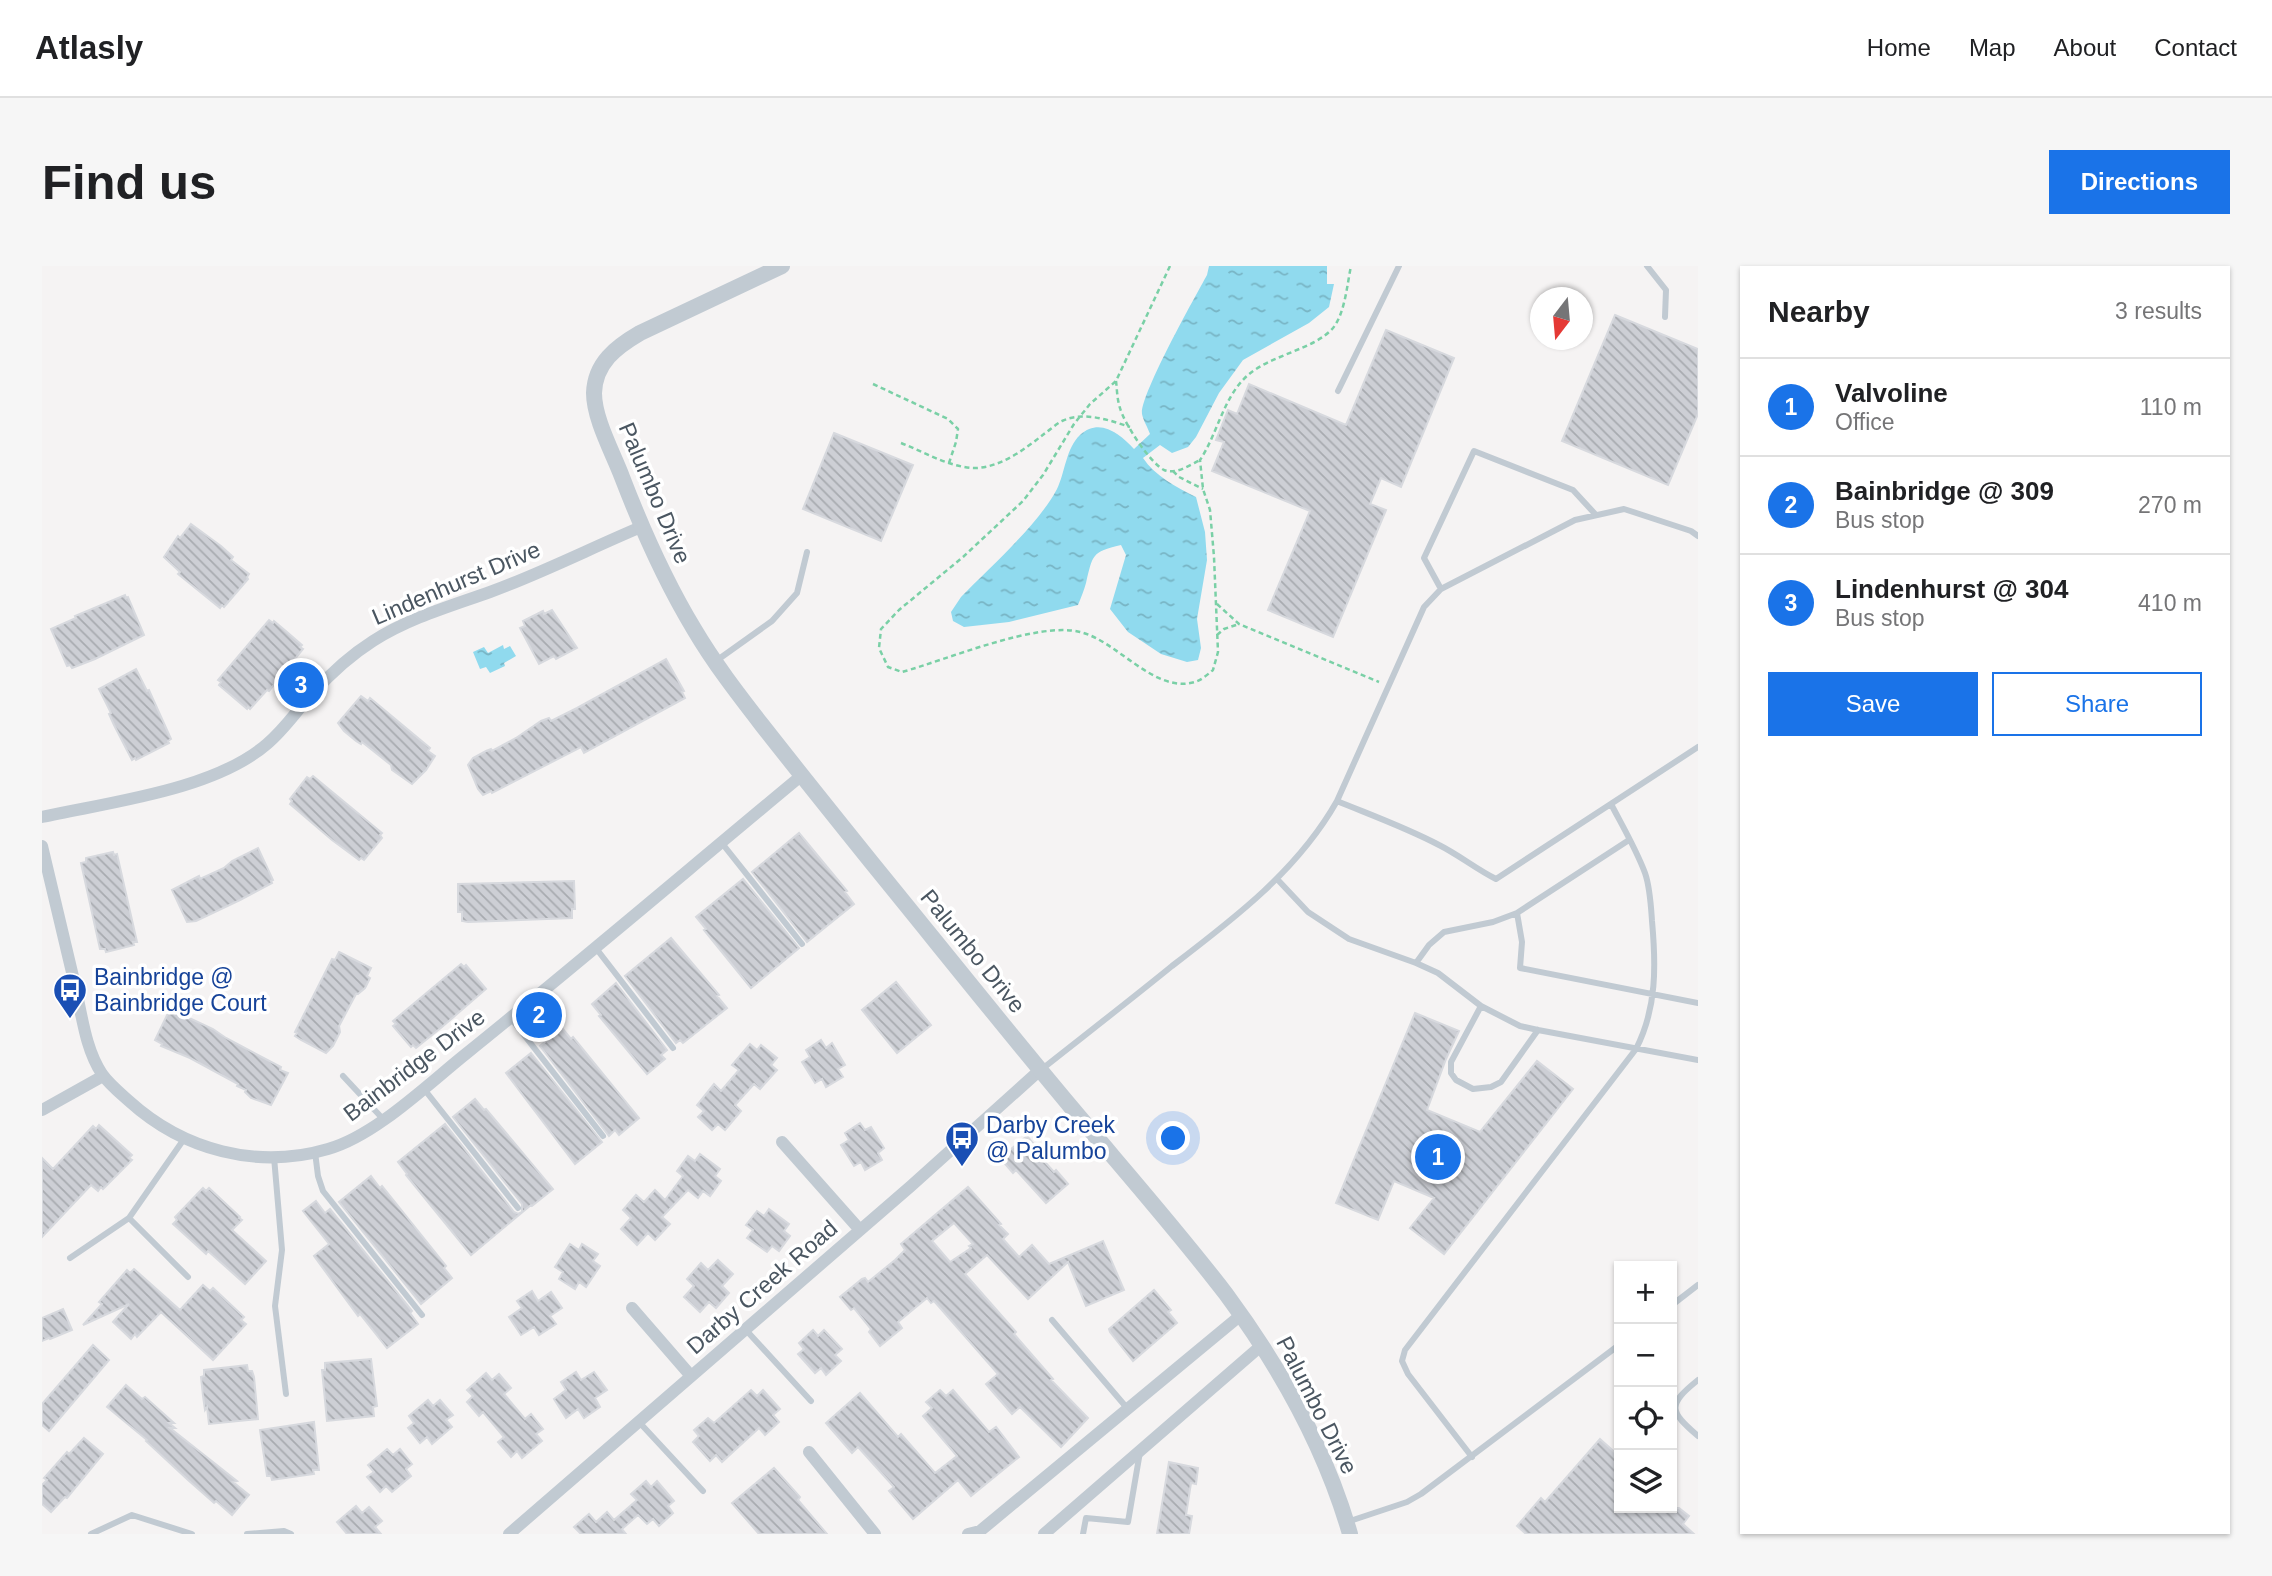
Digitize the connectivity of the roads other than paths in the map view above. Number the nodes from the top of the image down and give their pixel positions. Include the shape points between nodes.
1 (782, 266) edge
2 (1399, 266) edge
3 (1647, 266) edge
4 (1665, 317) dead end
5 (1338, 391) dead end
6 (1596, 515) junction
7 (642, 527) junction
8 (1698, 536) edge
9 (807, 552) dead end
10 (1441, 589) junction
11 (715, 662) junction
12 (1698, 747) edge
13 (802, 776) junction
14 (1337, 801) junction
15 (1611, 804) junction
16 (42, 817) edge
17 (1629, 840) junction
18 (721, 842) junction
19 (42, 846) edge
20 (1277, 879) junction
21 (1517, 914) junction
22 (802, 944) dead end
23 (594, 947) junction
24 (1416, 963) junction
25 (1653, 994) junction
26 (1698, 1003) edge
27 (1481, 1006) junction
28 (510, 1017) junction
29 (1538, 1031) junction
30 (673, 1048) dead end
31 (1636, 1049) junction
32 (1698, 1060) edge
33 (1040, 1070) junction
34 (103, 1076) junction
35 (343, 1076) dead end
36 (423, 1088) junction
37 (42, 1110) edge
38 (383, 1119) junction
39 (603, 1136) dead end
40 (184, 1139) junction
41 (782, 1142) dead end
42 (315, 1152) junction
43 (274, 1157) junction
44 (518, 1208) dead end
45 (129, 1218) junction
46 (859, 1230) junction
47 (70, 1258) dead end
48 (188, 1277) dead end
49 (1698, 1285) edge
50 (1677, 1301) edge
51 (632, 1308) dead end
52 (422, 1315) dead end
53 (1241, 1315) junction
54 (1052, 1320) dead end
55 (745, 1329) junction
56 (1262, 1345) junction
57 (1614, 1349) edge
58 (691, 1376) junction
59 (1698, 1380) edge
60 (286, 1394) dead end
61 (811, 1401) dead end
62 (1127, 1408) junction
63 (639, 1422) junction
64 (1698, 1436) edge
65 (1140, 1450) junction
66 (809, 1452) dead end
67 (1472, 1457) junction
68 (703, 1491) dead end
69 (1077, 1505) junction
70 (1086, 1518) junction
71 (1348, 1528) edge
72 (91, 1534) edge
73 (192, 1534) edge
74 (247, 1534) edge
75 (291, 1534) edge
76 (509, 1534) edge
77 (875, 1534) edge
78 (968, 1534) edge
79 (1044, 1534) edge
80 (1083, 1534) edge

1 - 7 street, Palumbo Drive via 640,333 603,361 596,378 599,418
2 - 5 lane
3 - 4 lane via 1666,290
6 - 8 lane via 1624,509
6 - 10 lane via 1575,520
6 - 10 lane via 1573,490 1474,451 1424,558
7 - 11 street, Palumbo Drive via 675,596
7 - 16 street, Lindenhurst Drive via 373,640 341,664 284,729 229,769 185,785
9 - 11 lane via 797,593 772,621
10 - 14 lane via 1424,607
11 - 13 street, Palumbo Drive
12 - 15 lane
13 - 18 street, Bainbridge Drive
13 - 33 street, Palumbo Drive
14 - 15 lane via 1435,843 1496,879
14 - 20 lane via 1304,852
15 - 17 lane
17 - 21 lane
17 - 25 lane via 1646,876 1650,899
18 - 22 lane
18 - 23 street, Bainbridge Drive
19 - 34 street, Bainbridge Drive via 82,1018
20 - 24 lane via 1308,912 1349,939
20 - 33 lane
21 - 24 lane via 1444,932
21 - 25 lane via 1520,968
23 - 28 street, Bainbridge Drive
23 - 30 lane
24 - 27 lane via 1438,973
25 - 26 lane
25 - 31 lane
27 - 29 lane
27 - 29 lane via 1451,1062 1455,1080 1473,1089 1501,1082
28 - 36 street, Bainbridge Drive
28 - 39 lane
29 - 31 lane
31 - 32 lane
31 - 67 lane via 1405,1350 1402,1361 1408,1374
33 - 46 street, Darby Creek Road
33 - 53 street, Palumbo Drive
34 - 37 street
34 - 40 street, Bainbridge Drive via 146,1116
35 - 38 lane
36 - 38 street, Bainbridge Drive
36 - 44 lane
38 - 42 street, Bainbridge Drive via 366,1132
40 - 43 street, Bainbridge Drive via 226,1153
40 - 45 lane
41 - 46 street
42 - 43 street, Bainbridge Drive
42 - 52 lane via 323,1191
43 - 60 lane via 282,1250 275,1306
45 - 47 lane
45 - 48 lane
46 - 55 street, Darby Creek Road
49 - 50 lane
51 - 58 street
53 - 56 street, Palumbo Drive
53 - 62 street
54 - 62 lane
55 - 58 street, Darby Creek Road
55 - 61 lane
56 - 65 street
56 - 71 street, Palumbo Drive via 1320,1450
57 - 67 lane
58 - 63 street, Darby Creek Road
59 - 64 lane via 1676,1402 1680,1421
62 - 78 street via 980,1531
63 - 68 lane
63 - 76 street, Darby Creek Road
65 - 69 street
65 - 70 lane via 1128,1522
66 - 77 street
67 - 71 lane via 1407,1502
69 - 70 lane
69 - 79 street
70 - 80 lane
72 - 73 lane via 132,1515
74 - 75 lane

